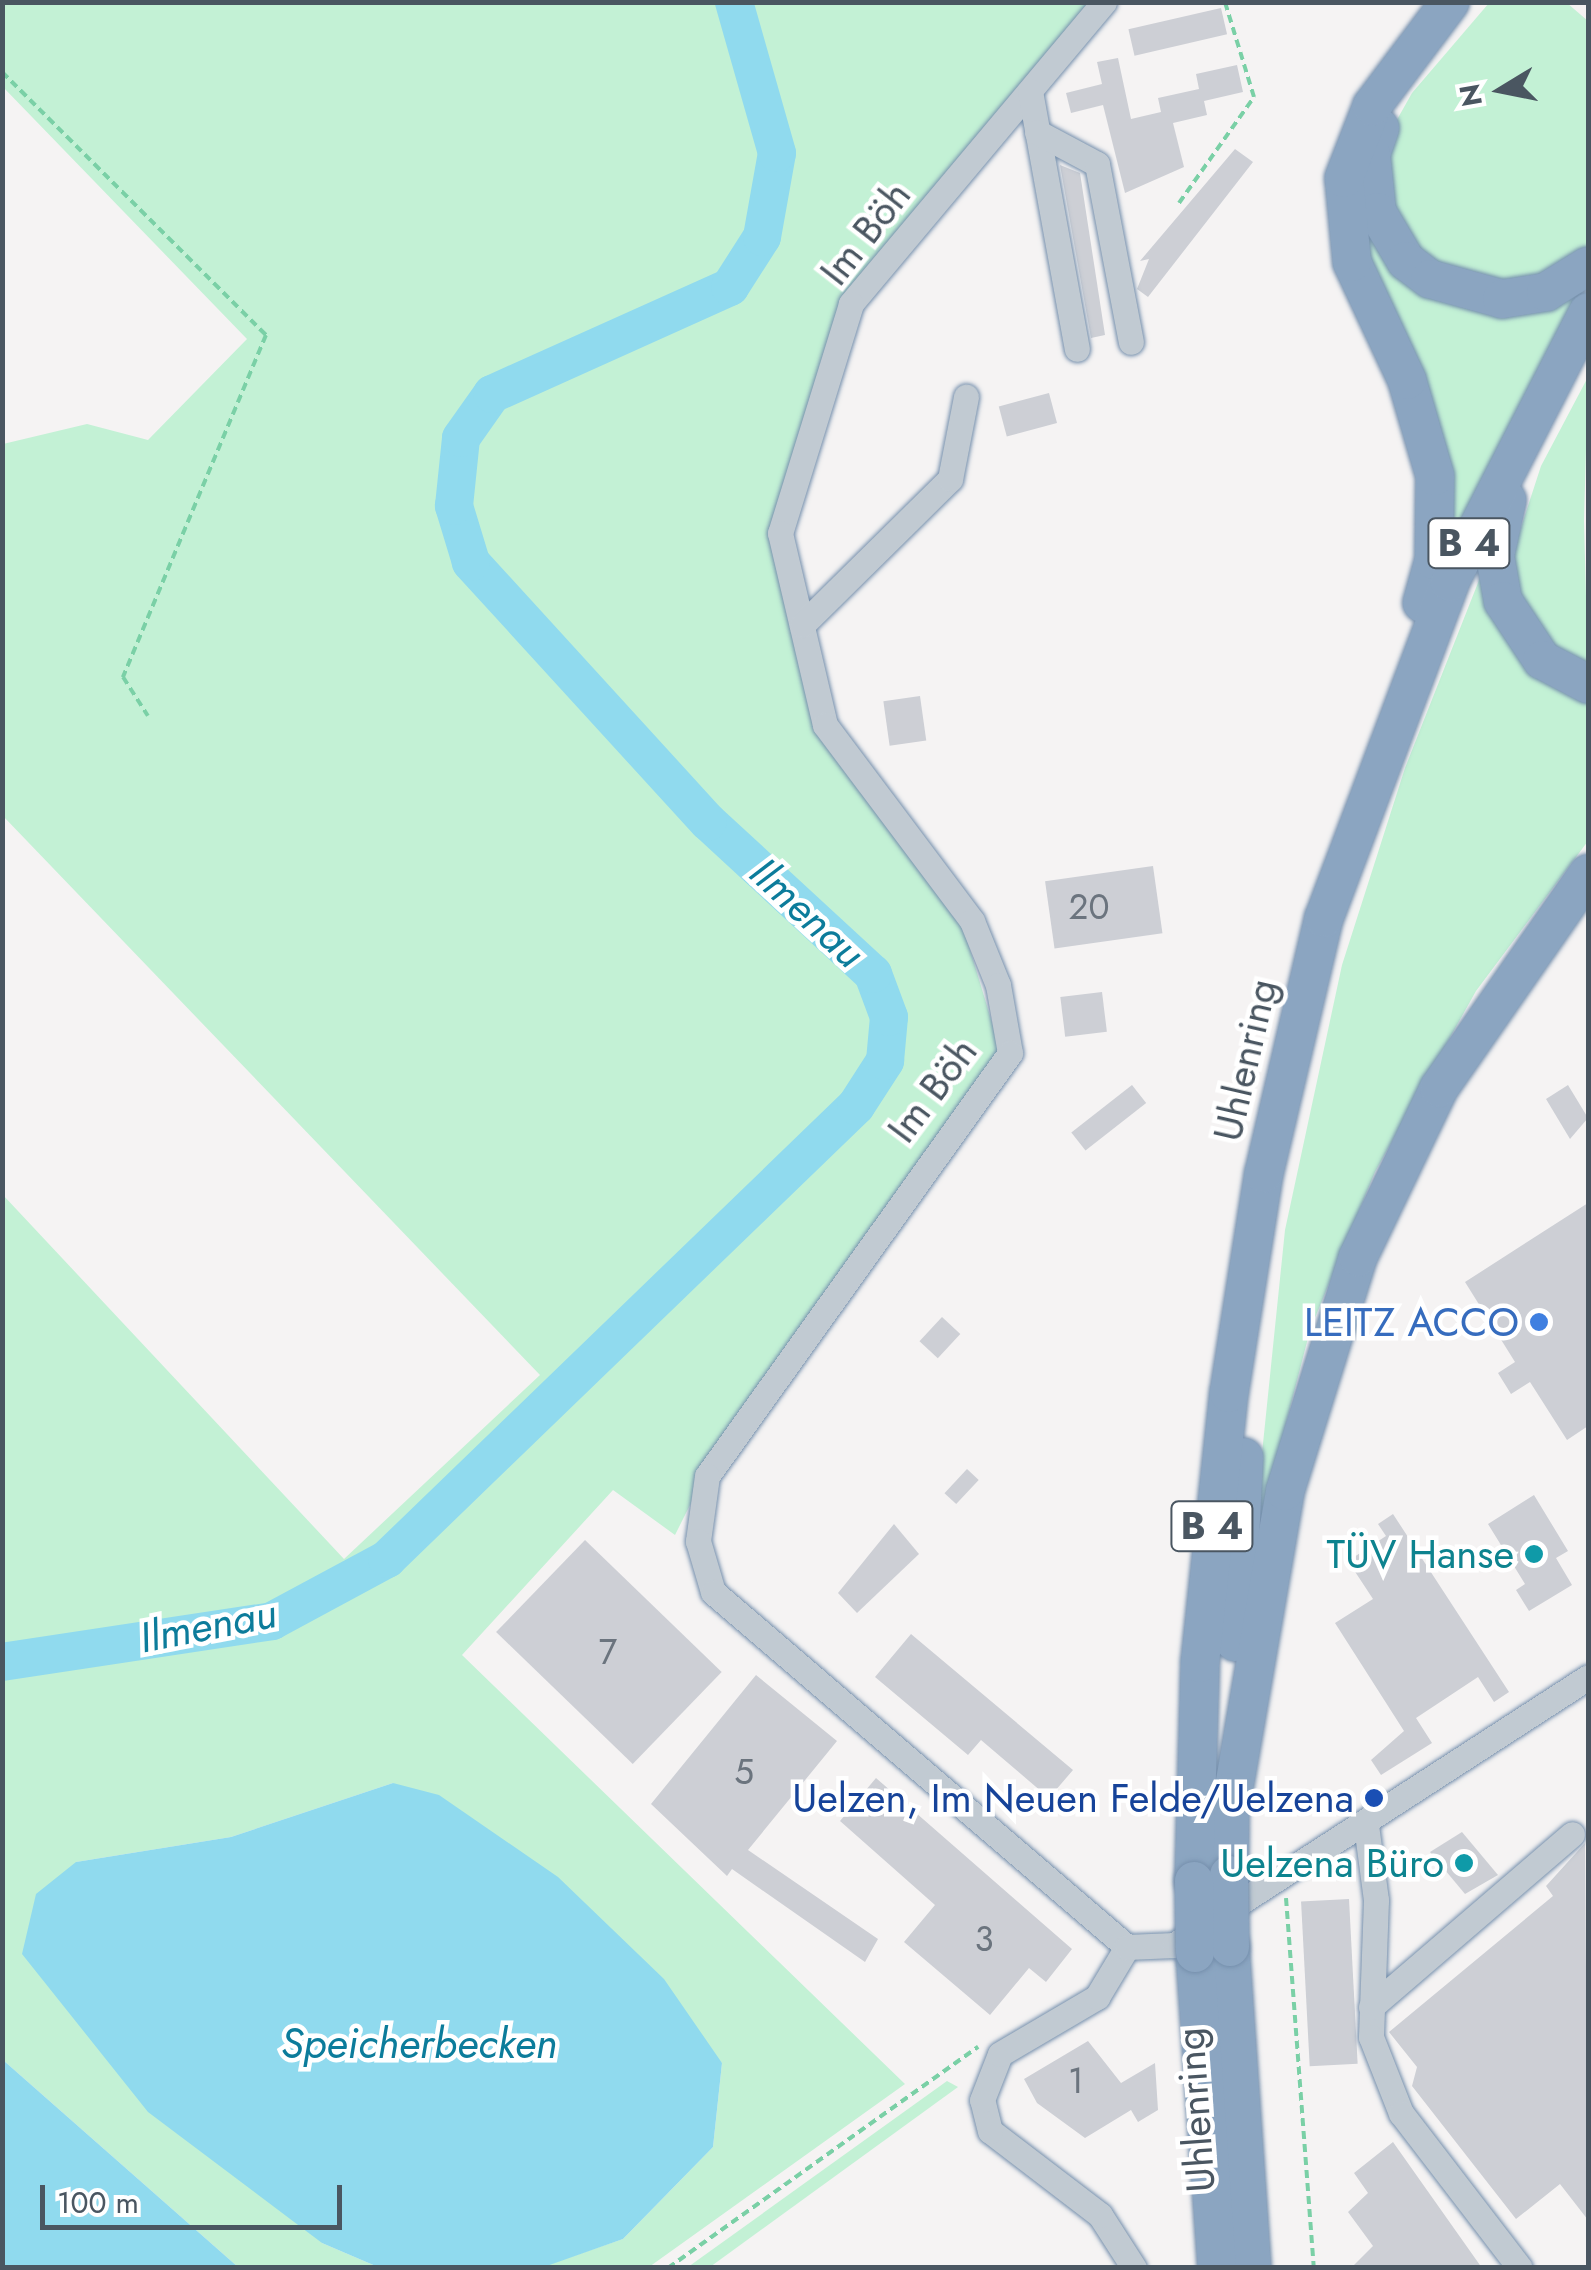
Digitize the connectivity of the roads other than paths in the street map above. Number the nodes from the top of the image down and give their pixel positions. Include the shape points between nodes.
1 (1104, 2) edge
2 (1450, 2) edge
3 (1472, 2) edge
4 (1030, 91) junction
5 (1038, 132) junction
6 (1588, 266) edge
7 (1588, 312) edge
8 (1131, 342) dead end
9 (1078, 350) dead end
10 (1553, 376) junction
11 (966, 397) dead end
12 (802, 625) junction
13 (1588, 684) edge
14 (1394, 713) junction
15 (1588, 874) edge
16 (1264, 1173) junction
17 (1588, 1678) edge
18 (1229, 1816) junction
19 (1366, 1825) junction
20 (1572, 1834) dead end
21 (1212, 1878) junction
22 (1135, 1948) junction
23 (1213, 1950) junction
24 (1371, 2007) junction
25 (1134, 2268) edge
26 (1217, 2268) edge
27 (1252, 2268) edge
28 (1520, 2268) edge

1 - 4 street, Im Böh
2 - 14 highway via 1372,106 1344,178 1352,262 1407,380 1435,476 1434,560
3 - 6 highway via 1385,113 1371,154 1377,212 1406,261 1460,293 1546,292
4 - 5 street
4 - 12 street, Im Böh via 850,304 780,533
5 - 8 street via 1098,164
5 - 9 street
7 - 10 highway, Uhlenring / B 4
10 - 13 highway via 1495,556 1518,634 1542,660
10 - 14 highway, Uhlenring / B 4
11 - 12 street via 950,478
12 - 22 street, Im Böh via 825,725 972,921 998,985 1010,1053 707,1476 698,1542 713,1592
14 - 16 highway, Uhlenring / B 4 via 1324,918
15 - 18 highway via 1439,1088 1358,1257 1286,1491
16 - 18 highway, B 4
16 - 21 highway, Uhlenring / B 4 via 1212,1528
17 - 19 street
18 - 21 highway, B 4
19 - 22 street via 1174,1946
19 - 24 street via 1376,1900
20 - 24 street
21 - 23 highway, B 4, bridge
22 - 25 street via 1097,1996 1000,2054 982,2100 990,2131 1100,2215
23 - 26 highway, Uhlenring / B 4
23 - 27 highway, Uhlenring / B 4
24 - 28 street via 1371,2037 1401,2113

